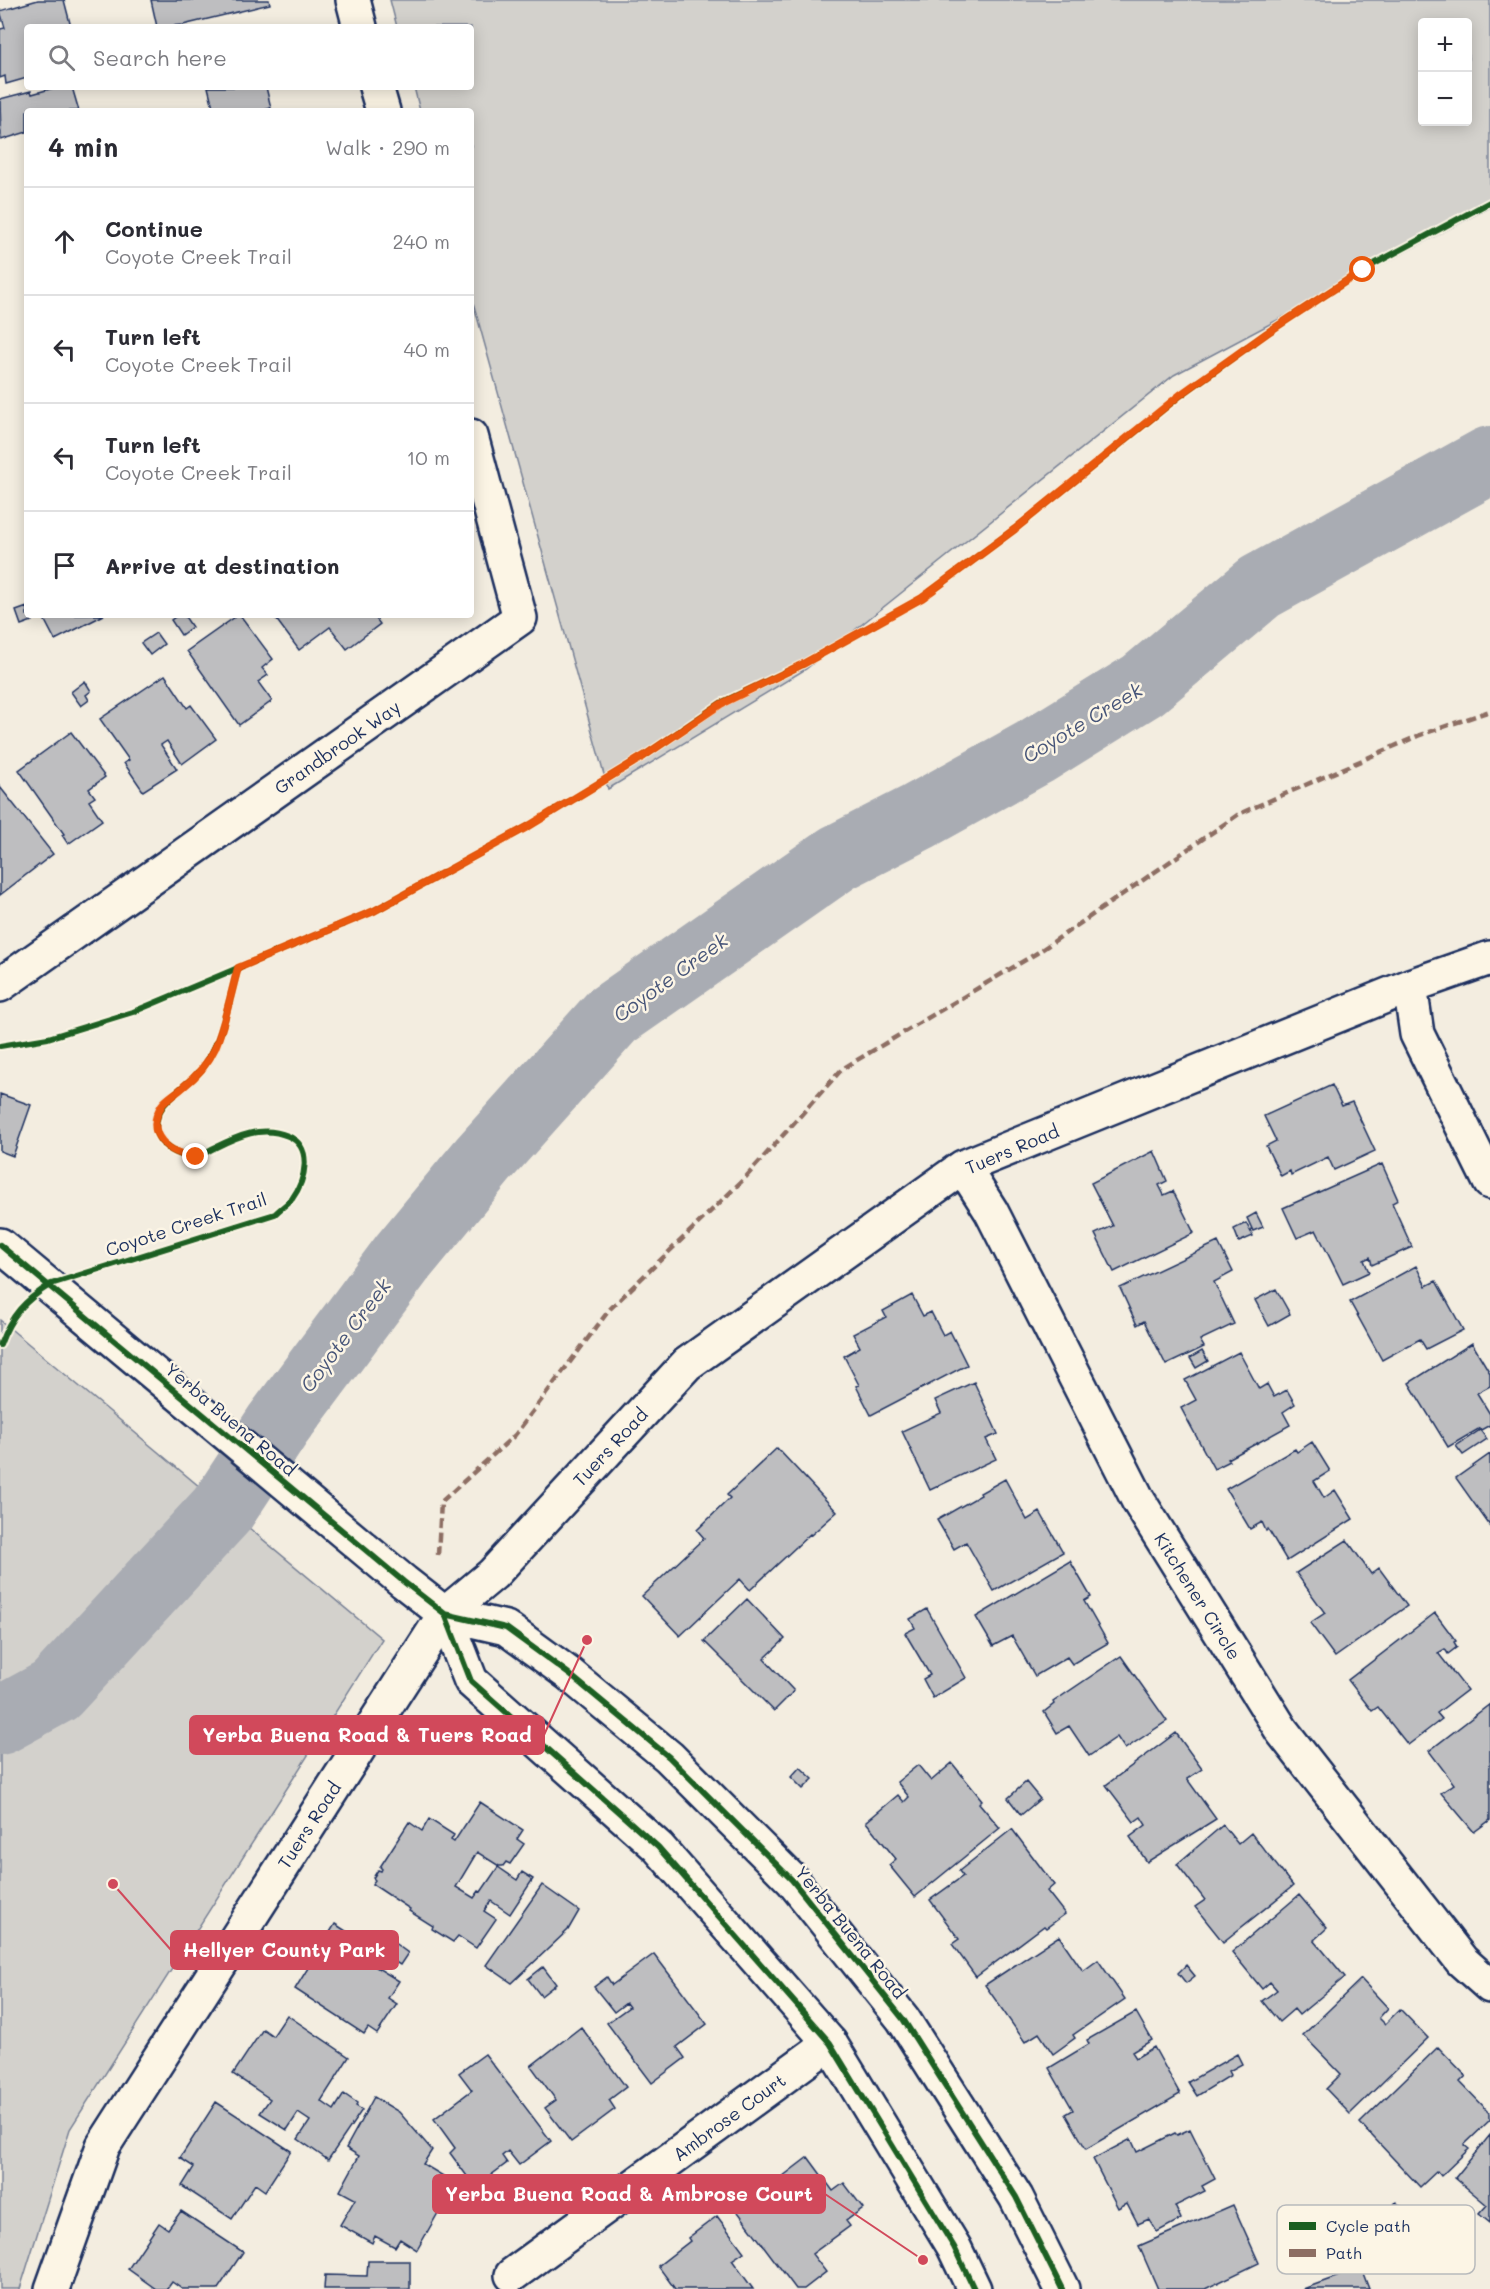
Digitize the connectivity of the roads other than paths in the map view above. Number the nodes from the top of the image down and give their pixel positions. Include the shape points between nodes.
1 (353, 0) edge
2 (359, 24) edge
3 (377, 90) edge
4 (382, 108) edge
5 (474, 447) edge
6 (1490, 958) edge
7 (0, 985) edge
8 (1410, 986) junction
9 (963, 1167) junction
10 (1490, 1182) edge
11 (0, 1245) edge
12 (445, 1614) junction
13 (1490, 1986) edge
14 (830, 2043) junction
15 (512, 2275) dead end
16 (52, 2289) edge
17 (974, 2289) edge
18 (1062, 2289) edge

1 - 2 street
3 - 4 street
5 - 7 street, Grandbrook Way via 520,618
6 - 8 street, Tuers Road
8 - 9 street, Tuers Road
8 - 10 street via 1417,1034
9 - 12 street, Tuers Road via 687,1364 493,1574
9 - 13 street, Kitchener Circle via 991,1211 1138,1500 1282,1731 1461,1962
11 - 12 street, Yerba Buena Road
12 - 14 street via 471,1681 658,1847
12 - 16 street, Tuers Road via 103,2146
12 - 18 street, Yerba Buena Road via 506,1628 569,1674 669,1757 792,1880 903,2019 1016,2197
14 - 15 street, Ambrose Court
14 - 17 street via 954,2247

